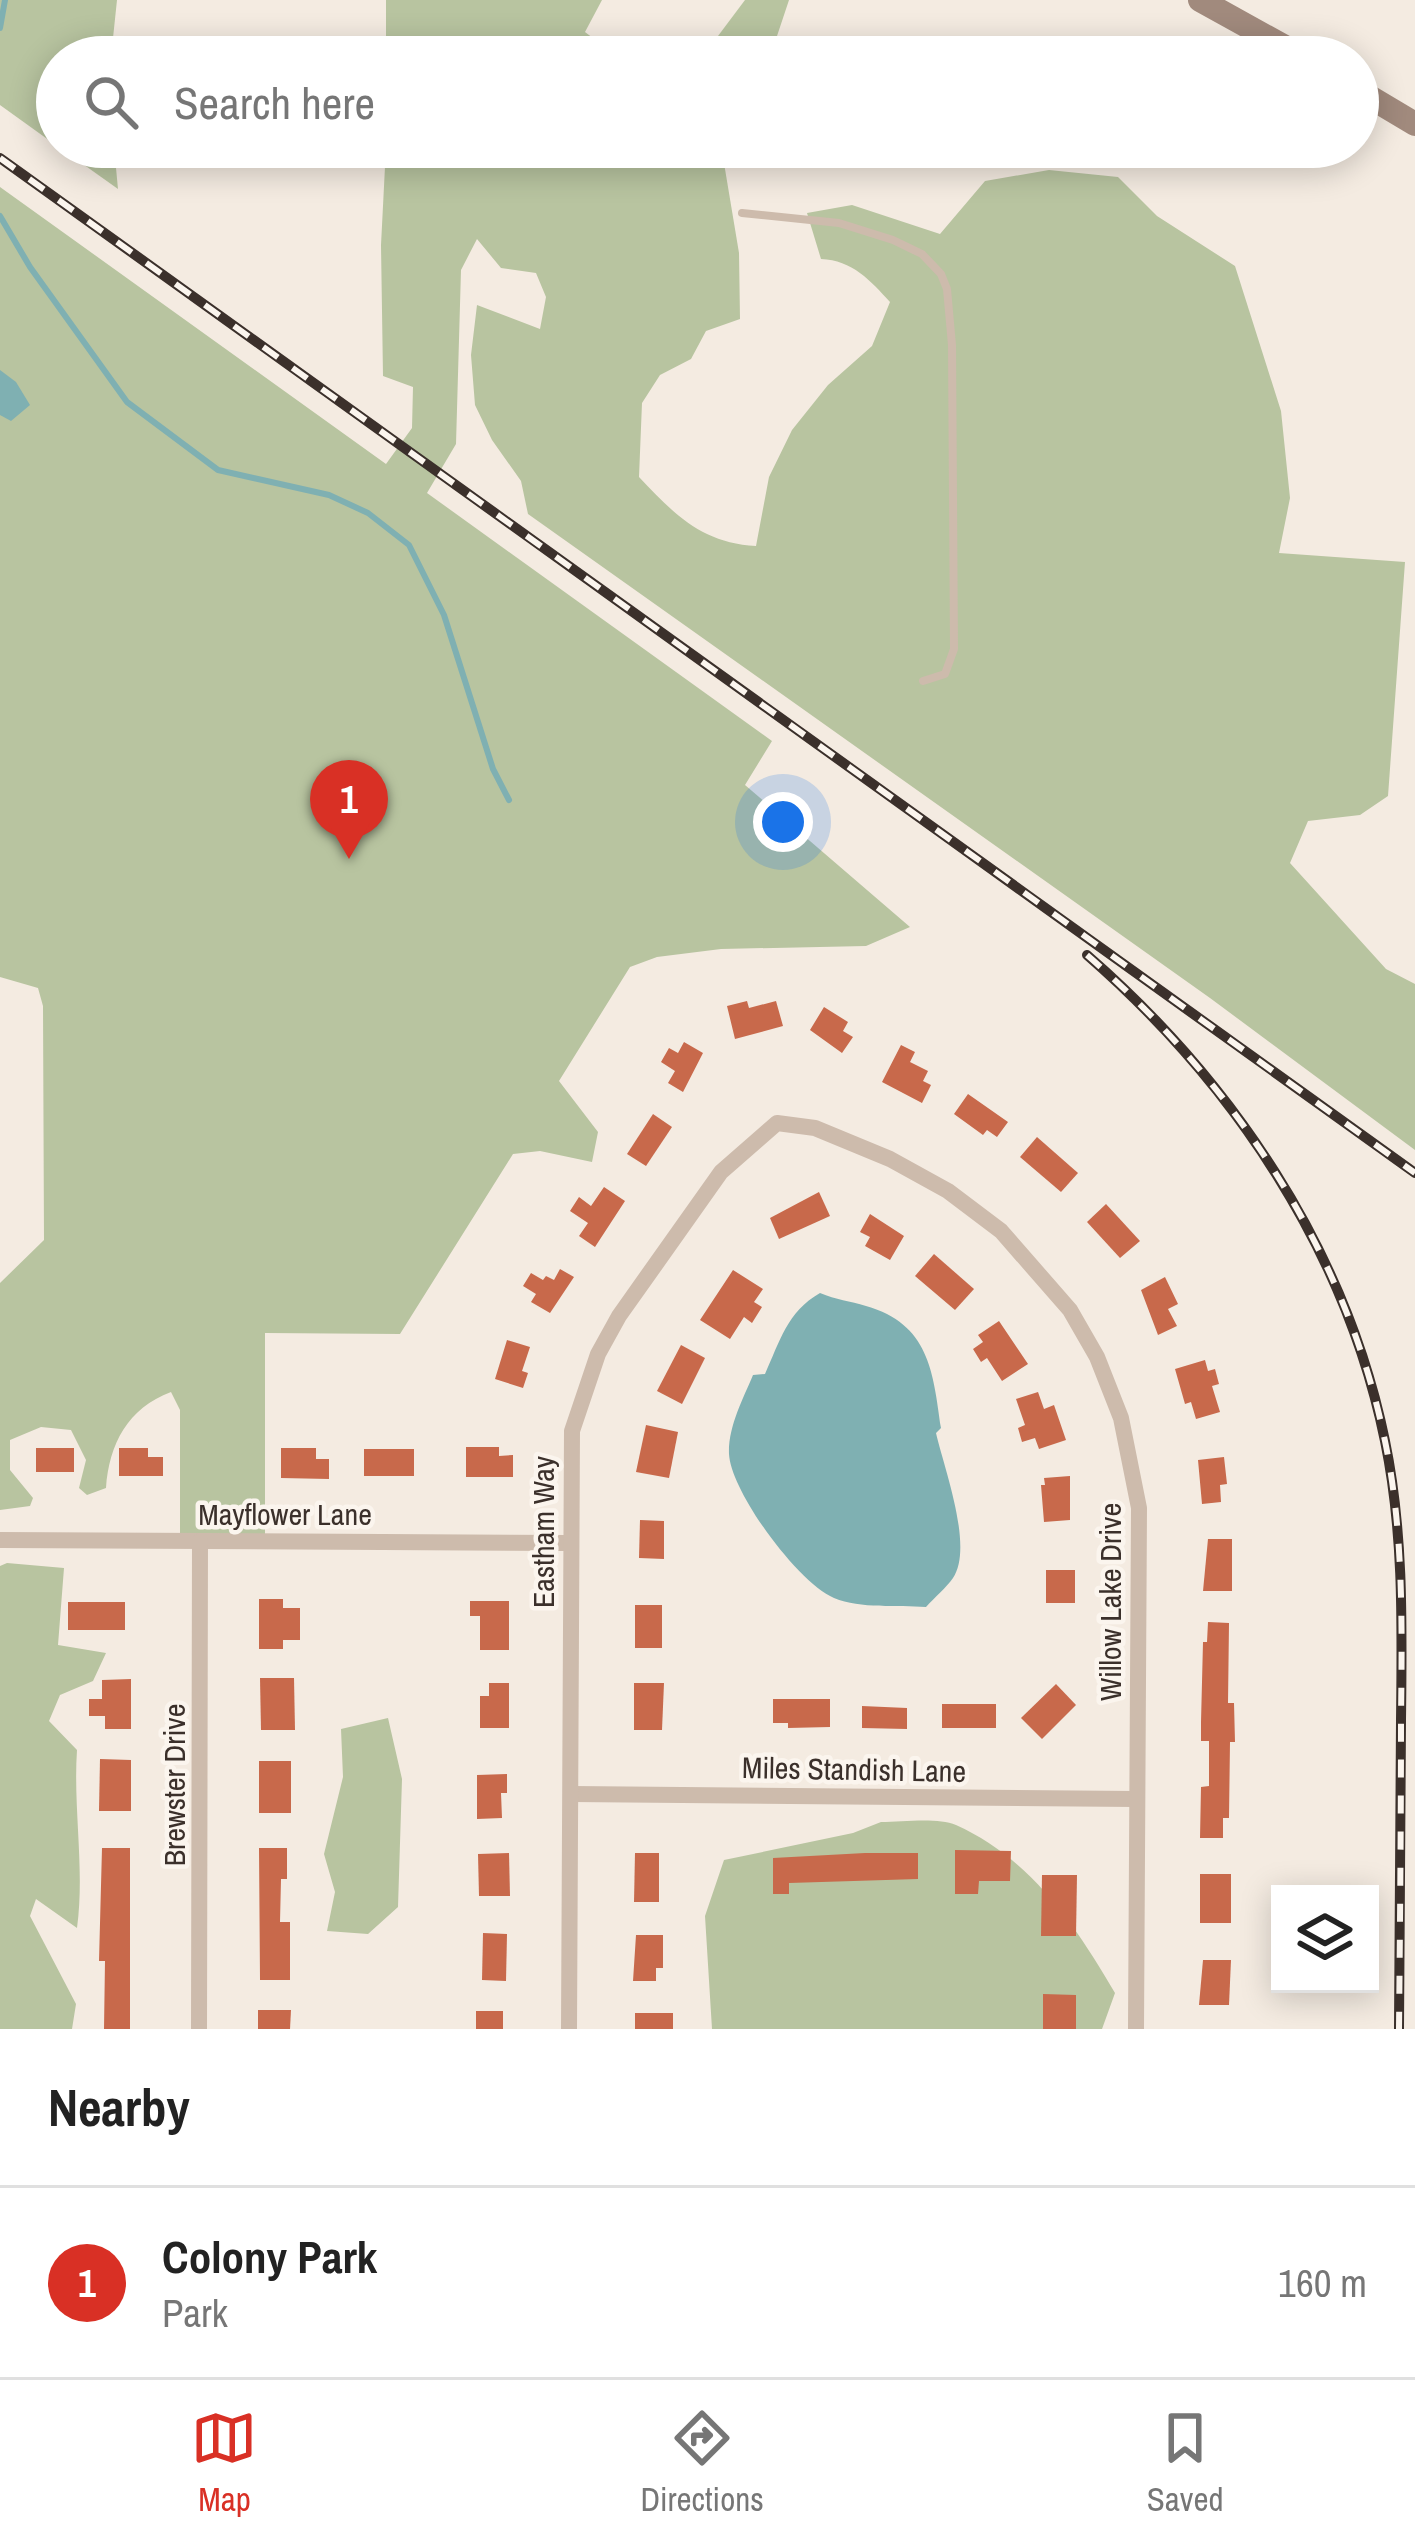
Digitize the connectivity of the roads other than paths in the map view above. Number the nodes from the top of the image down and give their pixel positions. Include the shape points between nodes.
1 (1200, 0) edge
2 (1265, 36) edge
3 (1379, 103) edge
4 (1415, 124) edge
5 (742, 213) dead end
6 (923, 680) dead end
7 (796, 1124) joint
8 (0, 1540) edge
9 (200, 1541) junction
10 (569, 1543) junction
11 (572, 1794) junction
12 (1135, 1799) junction
13 (199, 2029) edge
14 (569, 2029) edge
15 (1136, 2029) edge

1 - 2 street
3 - 4 street
5 - 6 lane via 875,234 922,254 941,274 952,345 954,649 945,674
7 - 10 street, Eastham Way via 777,1123 721,1172 598,1354 572,1431
7 - 12 street, Willow Lake Drive via 890,1159 1000,1231 1070,1310 1097,1358 1121,1418 1139,1508
8 - 9 street, Mayflower Lane
9 - 10 street, Mayflower Lane
9 - 13 street, Brewster Drive
10 - 11 street, Eastham Way
11 - 12 street, Miles Standish Lane
11 - 14 street, Eastham Way
12 - 15 street, Willow Lake Drive

